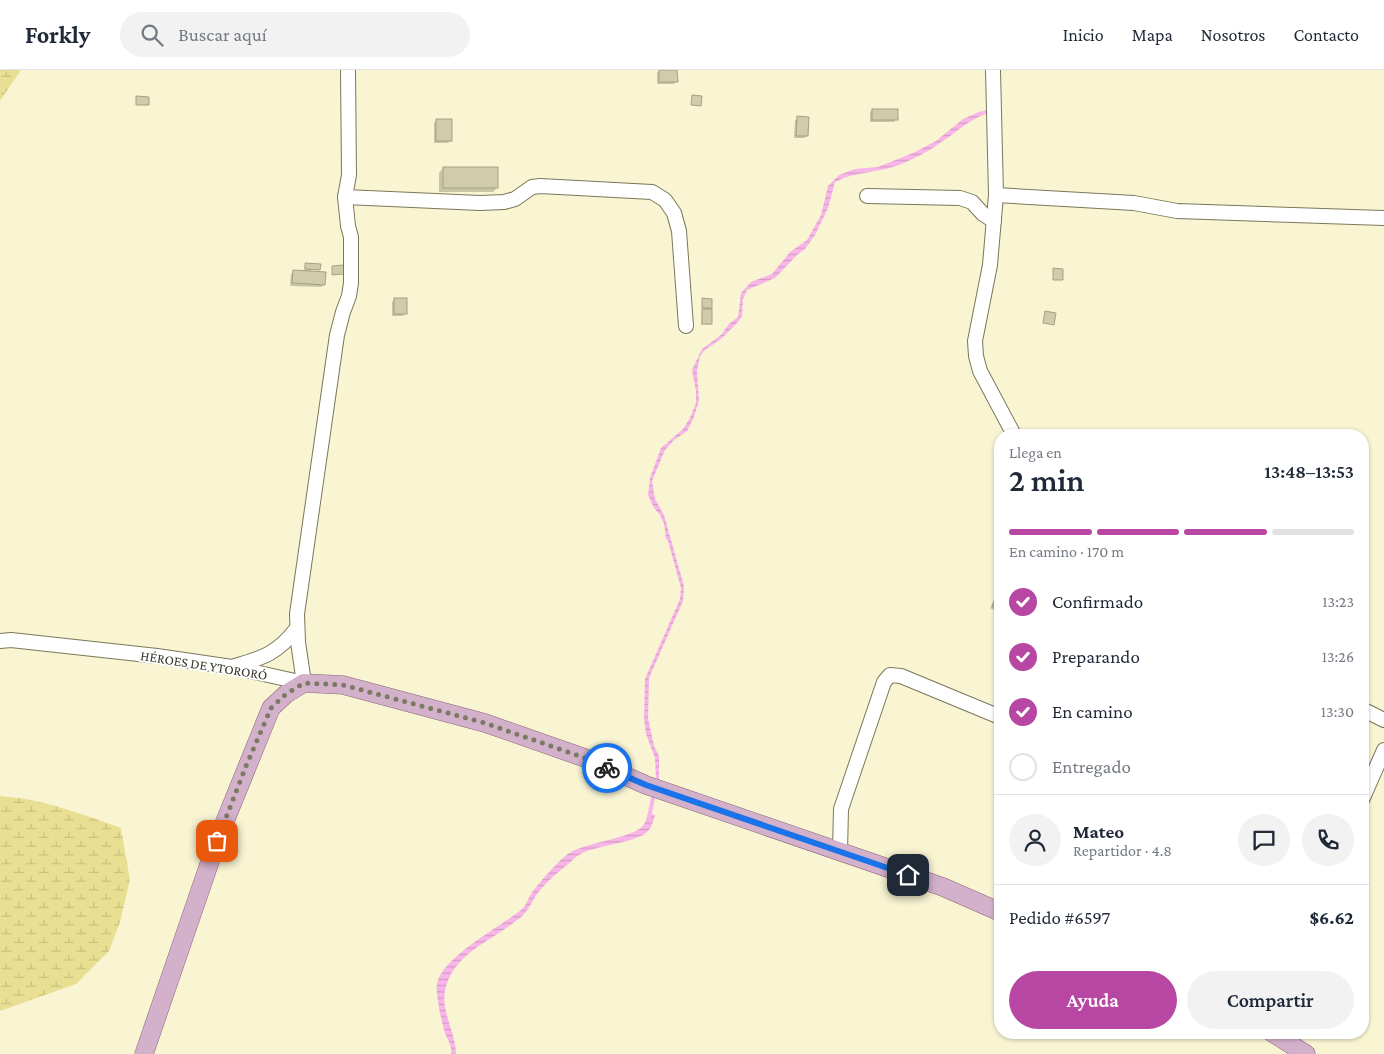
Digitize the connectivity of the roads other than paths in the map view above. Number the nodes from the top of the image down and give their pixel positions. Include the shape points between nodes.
1 (348, 70) edge
2 (993, 70) edge
3 (996, 195) junction
4 (867, 196) dead end
5 (345, 197) junction
6 (1384, 218) edge
7 (994, 221) junction
8 (686, 326) dead end
9 (1011, 429) edge
10 (297, 628) junction
11 (0, 641) edge
12 (232, 667) junction
13 (304, 683) junction
14 (994, 712) edge
15 (1369, 712) edge
16 (1384, 720) edge
17 (1384, 750) edge
18 (1369, 784) edge
19 (840, 851) junction
20 (994, 909) edge
21 (1281, 1039) edge
22 (1297, 1051) edge
23 (144, 1054) edge

1 - 5 street via 349,175
2 - 3 street
3 - 6 street via 1134,203 1177,212
3 - 7 street
4 - 7 street via 960,198 972,202
5 - 8 street via 480,203 515,199 532,187 540,186 652,192 665,200 674,213
5 - 10 street via 351,237 350,290 337,335
7 - 9 street via 990,265 975,341 976,356 980,371
10 - 12 street via 271,654
10 - 13 street
11 - 12 street, HÉROES DE YTORORÓ via 157,656
12 - 13 street, HÉROES DE YTORORÓ
13 - 19 main road, HÉROES DE YTORORÓ via 343,685 485,723 585,758 668,793
13 - 23 main road via 271,708 264,724 217,841
14 - 19 street via 901,676 890,675 884,682 841,809
15 - 16 street
17 - 18 street
19 - 20 main road, HÉROES DE YTORORÓ via 943,887
21 - 22 main road

